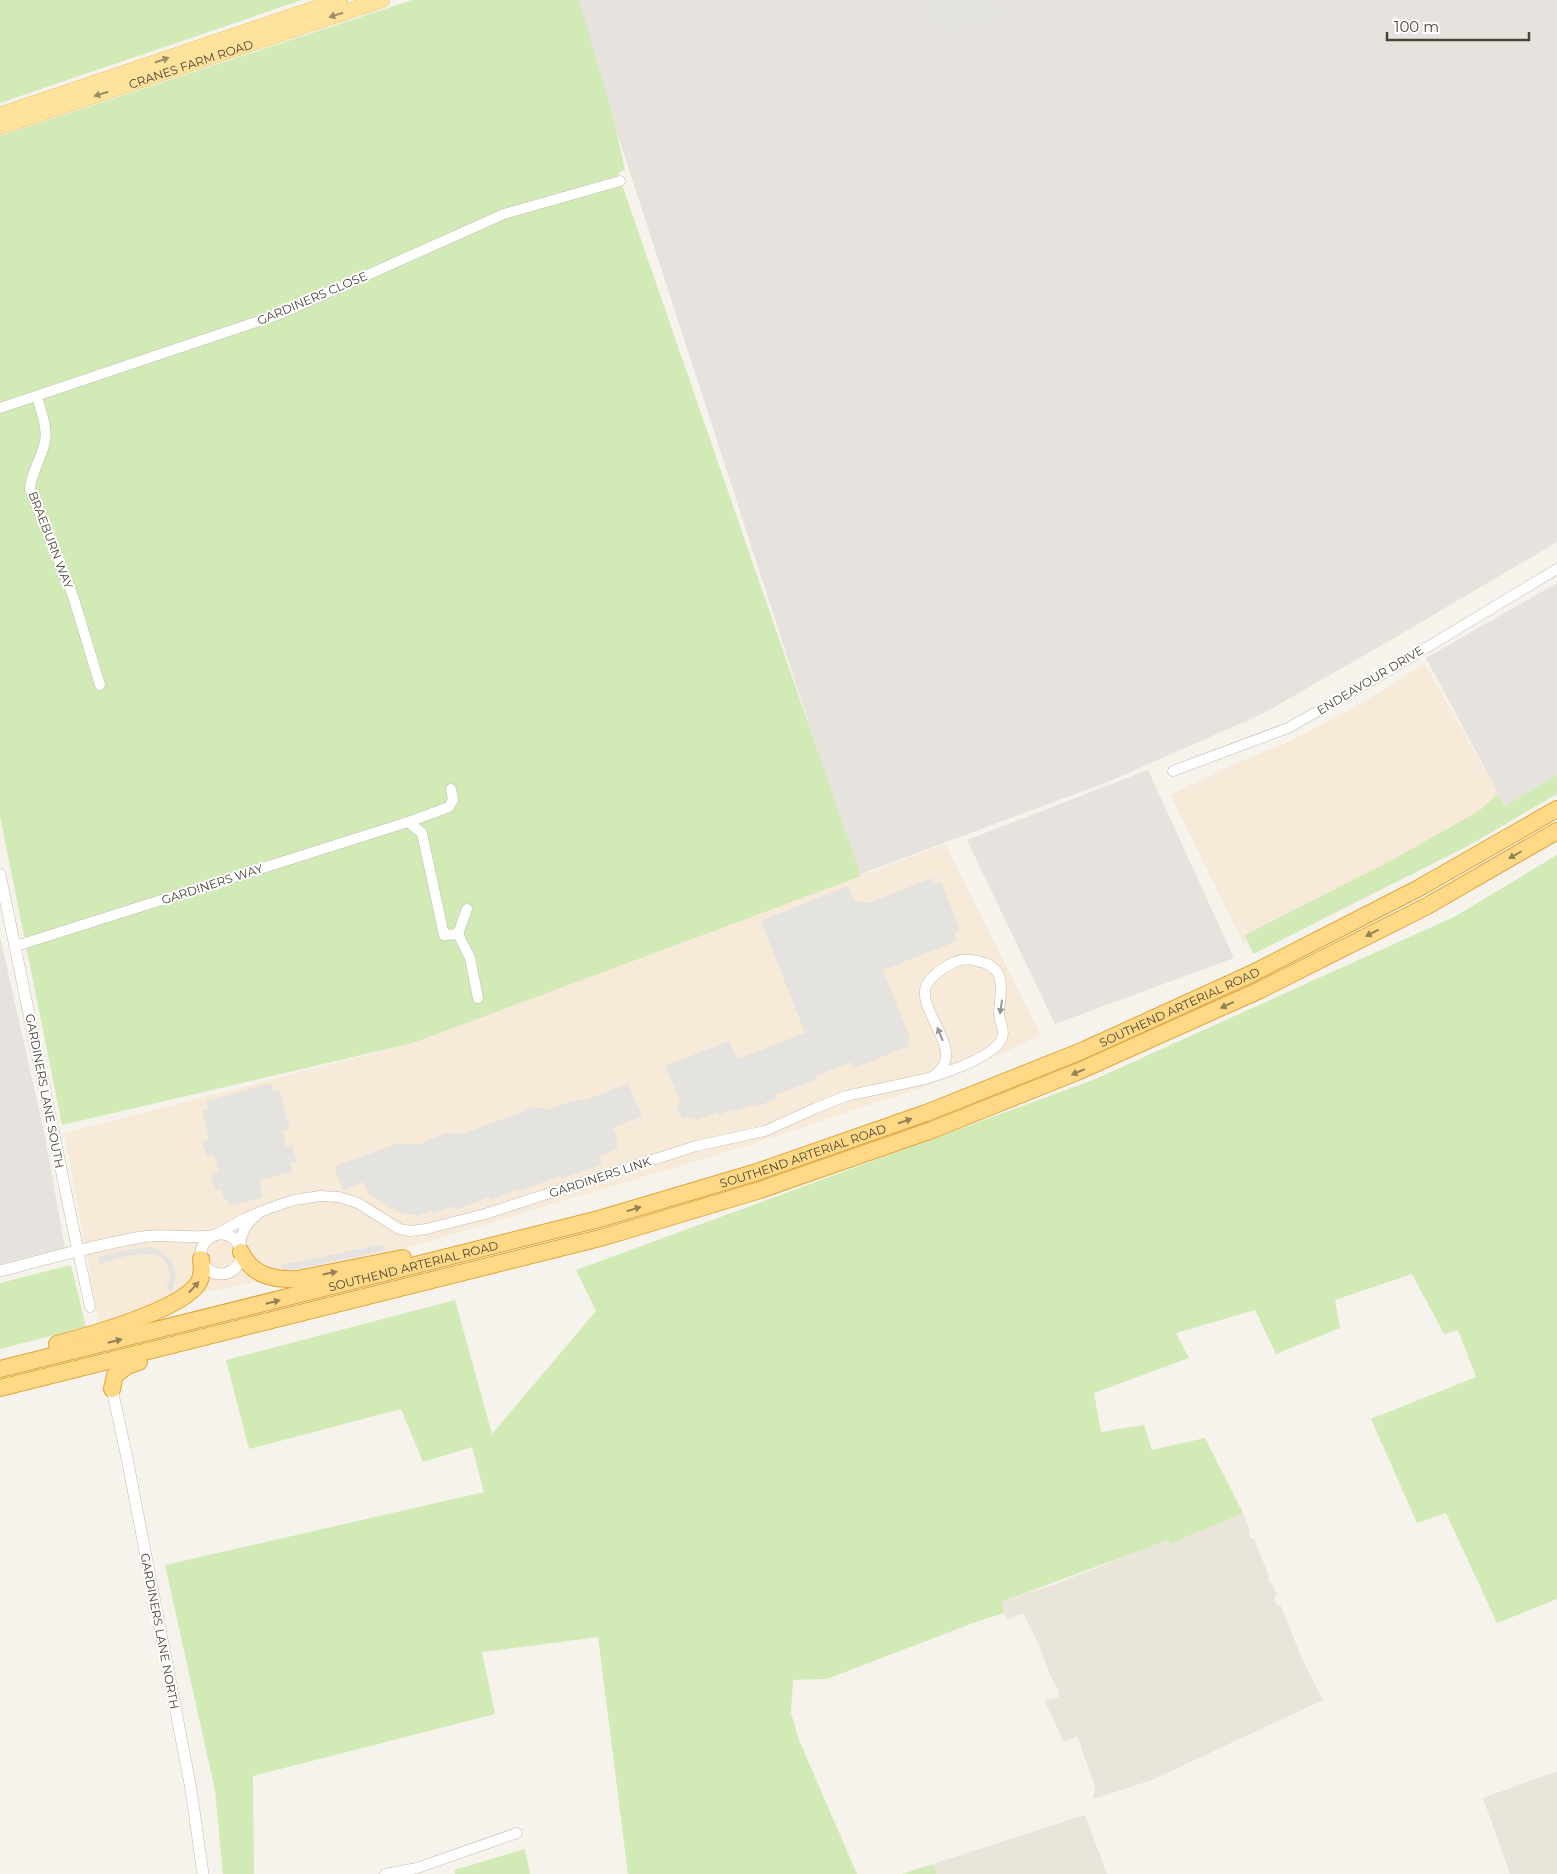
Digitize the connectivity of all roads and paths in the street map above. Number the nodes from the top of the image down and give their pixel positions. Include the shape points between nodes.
1 (340, 0) edge
2 (382, 0) edge
3 (0, 115) edge
4 (0, 127) edge
5 (620, 181) dead end
6 (36, 396) junction
7 (0, 408) edge
8 (1557, 568) edge
9 (100, 685) dead end
10 (1173, 772) dead end
11 (451, 789) dead end
12 (1557, 809) edge
13 (408, 822) junction
14 (1557, 831) edge
15 (0, 874) edge
16 (467, 909) dead end
17 (458, 934) junction
18 (16, 946) junction
19 (478, 998) dead end
20 (933, 1076) junction
21 (270, 1208) junction
22 (599, 1219) junction
23 (215, 1235) junction
24 (165, 1236) junction
25 (78, 1251) junction
26 (241, 1252) junction
27 (202, 1259) junction
28 (0, 1271) edge
29 (90, 1307) dead end
30 (304, 1312) junction
31 (0, 1361) edge
32 (0, 1369) edge
33 (0, 1388) edge
34 (112, 1389) junction
35 (0, 1394) edge
36 (517, 1833) dead end
37 (203, 1874) edge
38 (385, 1874) edge

3 -> 1 main road, CRANES FARM ROAD
2 -> 4 main road, CRANES FARM ROAD
5 - 6 street, GARDINERS CLOSE via 504,214 280,314
6 - 7 street, GARDINERS CLOSE
6 - 9 street, BRAEBURN WAY via 46,430 30,489 73,596
8 - 10 street, ENDEAVOUR DRIVE via 1288,728
11 - 13 street, GARDINERS WAY via 453,800 450,807
22 -> 12 highway, SOUTHEND ARTERIAL ROAD via 754,1173 926,1113 1092,1046 1168,1013 1419,888
13 - 17 street via 422,833 444,935
13 - 18 street, GARDINERS WAY
14 -> 30 highway, SOUTHEND ARTERIAL ROAD via 1427,906 1260,990 1077,1072 932,1130 760,1190 604,1237
15 - 18 street, GARDINERS LANE SOUTH
16 - 17 street
17 - 19 street via 470,958
18 - 25 street, GARDINERS LANE SOUTH
20 -> 20 street, GARDINERS LINK via 943,1068 946,1055 926,999 926,984 954,962 973,960 987,964 998,974 1001,983 999,1016 1002,1040 971,1061
20 - 21 street, GARDINERS LINK via 846,1096 765,1131 696,1146 485,1214 426,1229 399,1229 358,1203 330,1196 302,1199
21 - 23 street, GARDINERS LINK
21 - 26 street, GARDINERS LINK via 247,1225 240,1239
26 -> 22 highway via 245,1261 258,1272 274,1278 298,1279
32 -> 22 highway, SOUTHEND ARTERIAL ROAD
23 - 24 street
23 - 26 street via 232,1237
23 - 27 street via 203,1246
24 - 25 street via 143,1237
24 - 27 street via 191,1244
25 - 28 street
25 - 29 street, GARDINERS LANE SOUTH
26 - 27 street via 236,1269 225,1275 208,1270
31 -> 27 highway via 89,1335 169,1306 196,1286 202,1274
30 - 33 highway, SOUTHEND ARTERIAL ROAD
30 - 34 highway via 126,1366 115,1375
34 - 35 highway via 98,1376 88,1375
34 - 37 street, GARDINERS LANE NORTH via 191,1789
36 - 38 street via 417,1868

